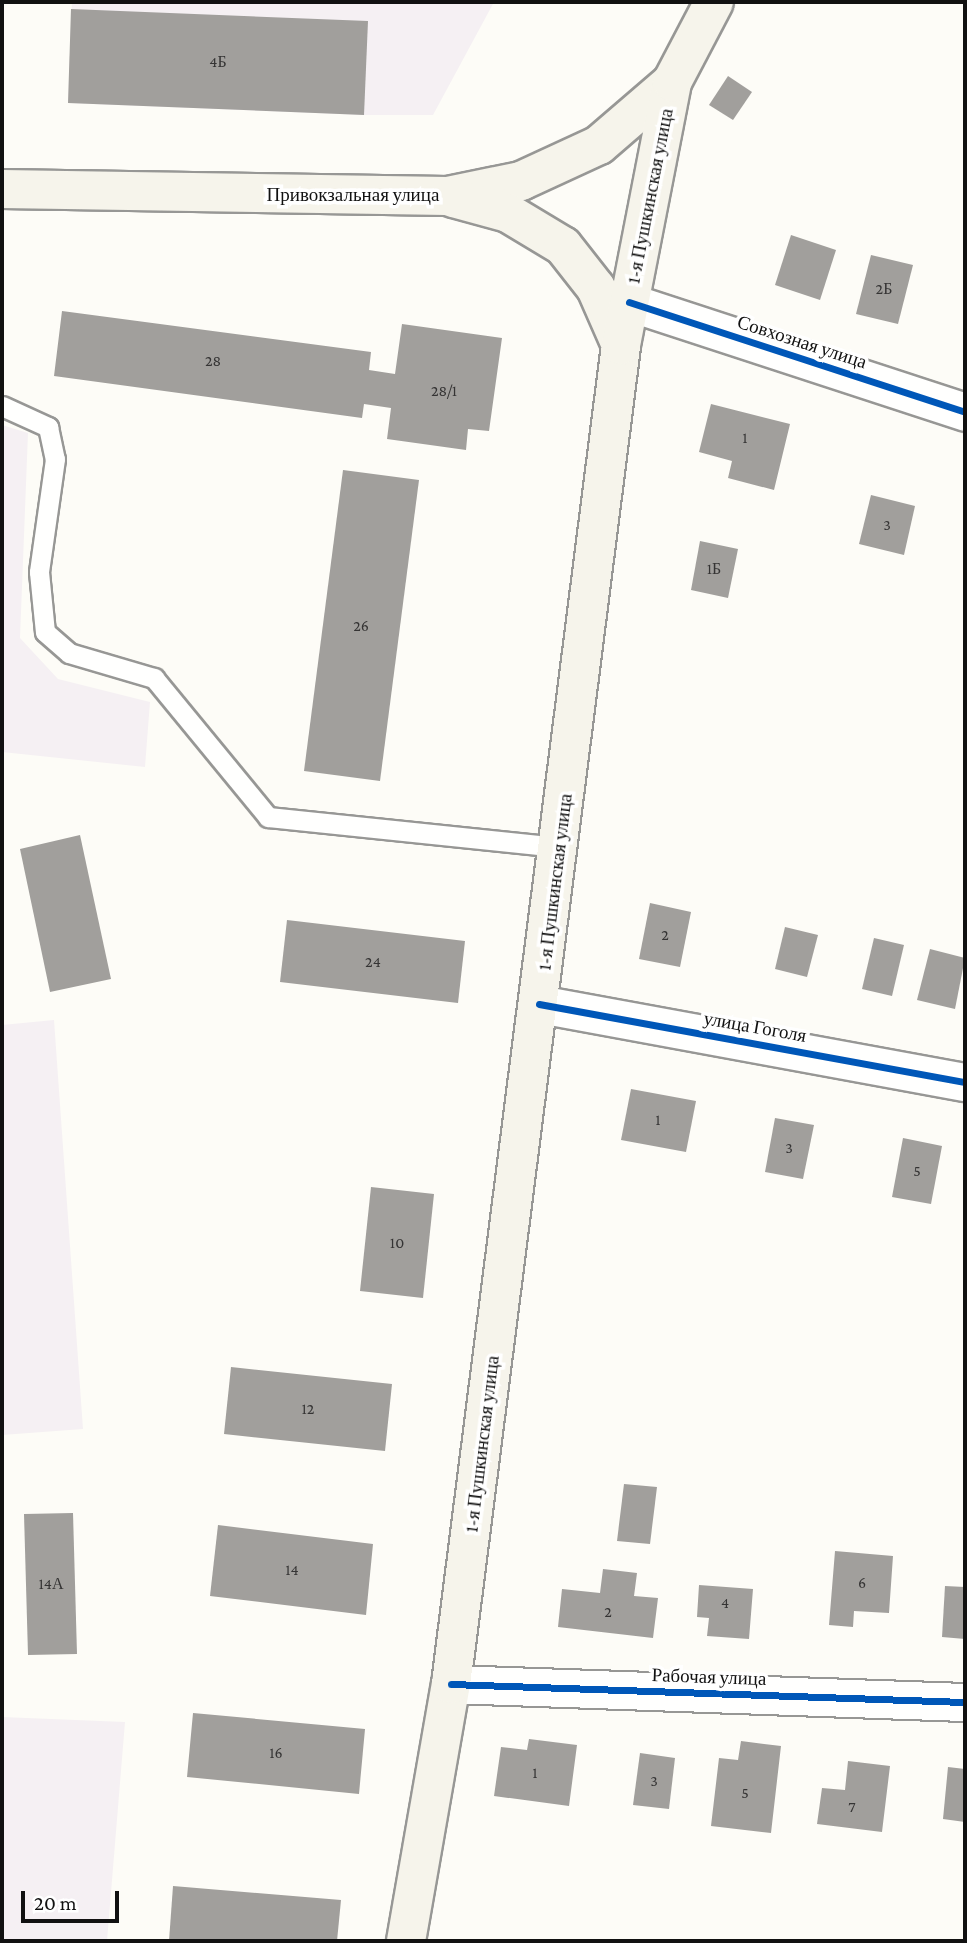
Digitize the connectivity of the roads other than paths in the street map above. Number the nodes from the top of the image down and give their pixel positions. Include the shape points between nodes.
1 (714, 2) edge
2 (672, 82) junction
3 (2, 190) edge
4 (447, 196) junction
5 (629, 302) junction
6 (621, 345) junction
7 (2, 406) edge
8 (965, 412) edge
9 (560, 848) junction
10 (539, 1004) junction
11 (965, 1082) edge
12 (451, 1684) junction
13 (965, 1702) edge
14 (406, 1941) edge

1 - 2 main road
2 - 4 main road, Привокзальная улица via 599,145 521,181
2 - 5 main road, 1-я Пушкинская улица
3 - 4 main road, Привокзальная улица
4 - 6 main road via 508,213 563,246 596,288
5 - 6 main road, 1-я Пушкинская улица
5 - 8 street, Совхозная улица
6 - 9 main road, 1-я Пушкинская улица
7 - 9 lane via 48,426 55,459 39,572 45,632 69,653 154,678 268,817
9 - 10 main road, 1-я Пушкинская улица
10 - 11 street, улица Гоголя
10 - 12 main road, 1-я Пушкинская улица
12 - 13 street, Рабочая улица
12 - 14 main road, 1-я Пушкинская улица

